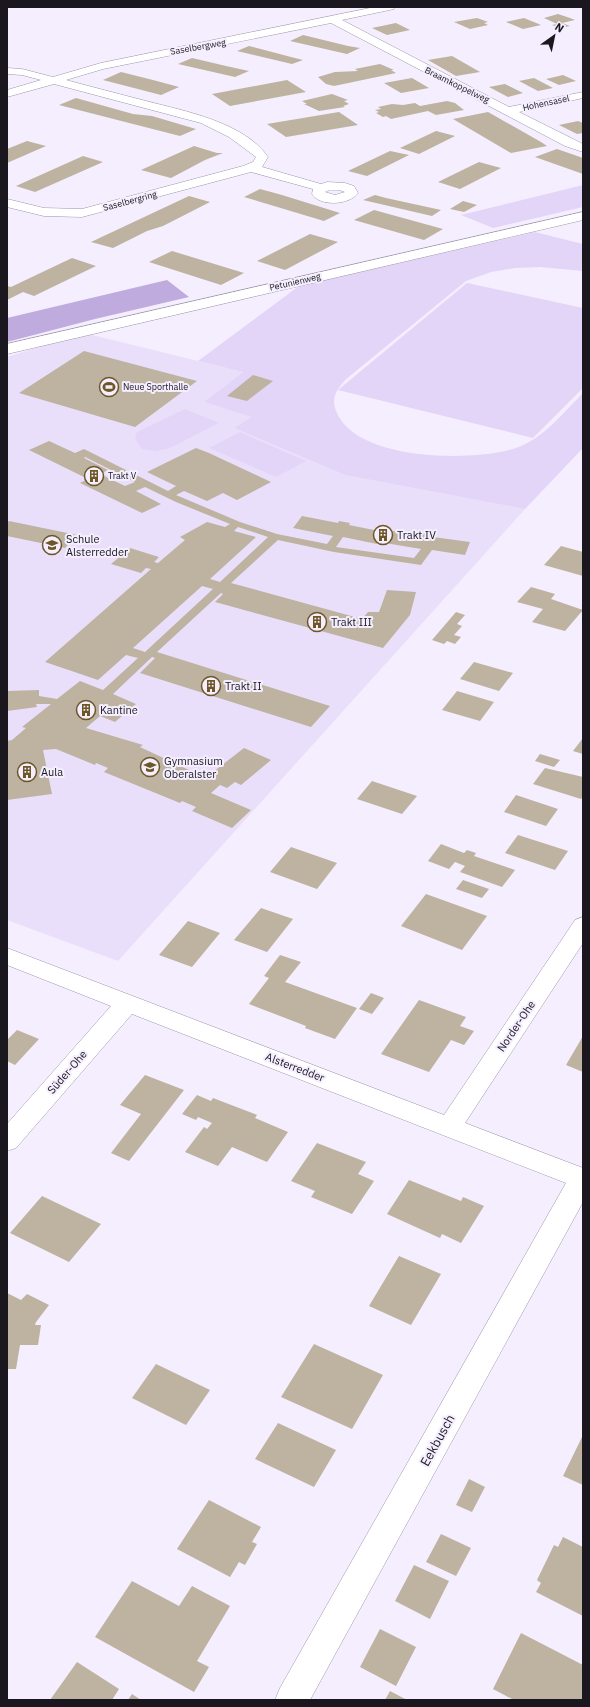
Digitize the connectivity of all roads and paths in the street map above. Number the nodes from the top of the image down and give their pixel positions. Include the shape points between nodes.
1 (390, 7) edge
2 (333, 20) junction
3 (7, 71) edge
4 (52, 80) junction
5 (7, 94) edge
6 (583, 95) edge
7 (508, 111) junction
8 (583, 148) edge
9 (251, 168) junction
10 (322, 188) dead end
11 (7, 203) edge
12 (583, 216) edge
13 (7, 349) edge
14 (583, 925) edge
15 (7, 956) edge
16 (128, 1002) junction
17 (449, 1127) junction
18 (7, 1141) edge
19 (582, 1179) edge
20 (292, 1700) edge

1 - 2 street, Saselbergweg
2 - 4 street, Saselbergweg via 101,66
2 - 7 street, Braamkoppelweg
3 - 4 street
4 - 5 street, Saselbergweg
4 - 9 street via 212,122 262,154 261,162
6 - 7 street, Hohensasel
7 - 8 street, Braamkoppelweg
9 - 10 street
9 - 11 street, Saselbergring via 82,213 58,215
12 - 13 street, Petunienweg
14 - 17 street, Norder-Ohe
15 - 16 street, Alsterredder
16 - 17 street, Alsterredder
16 - 18 street, Süder-Ohe
17 - 19 street, Alsterredder
19 - 20 street, Eekbusch

